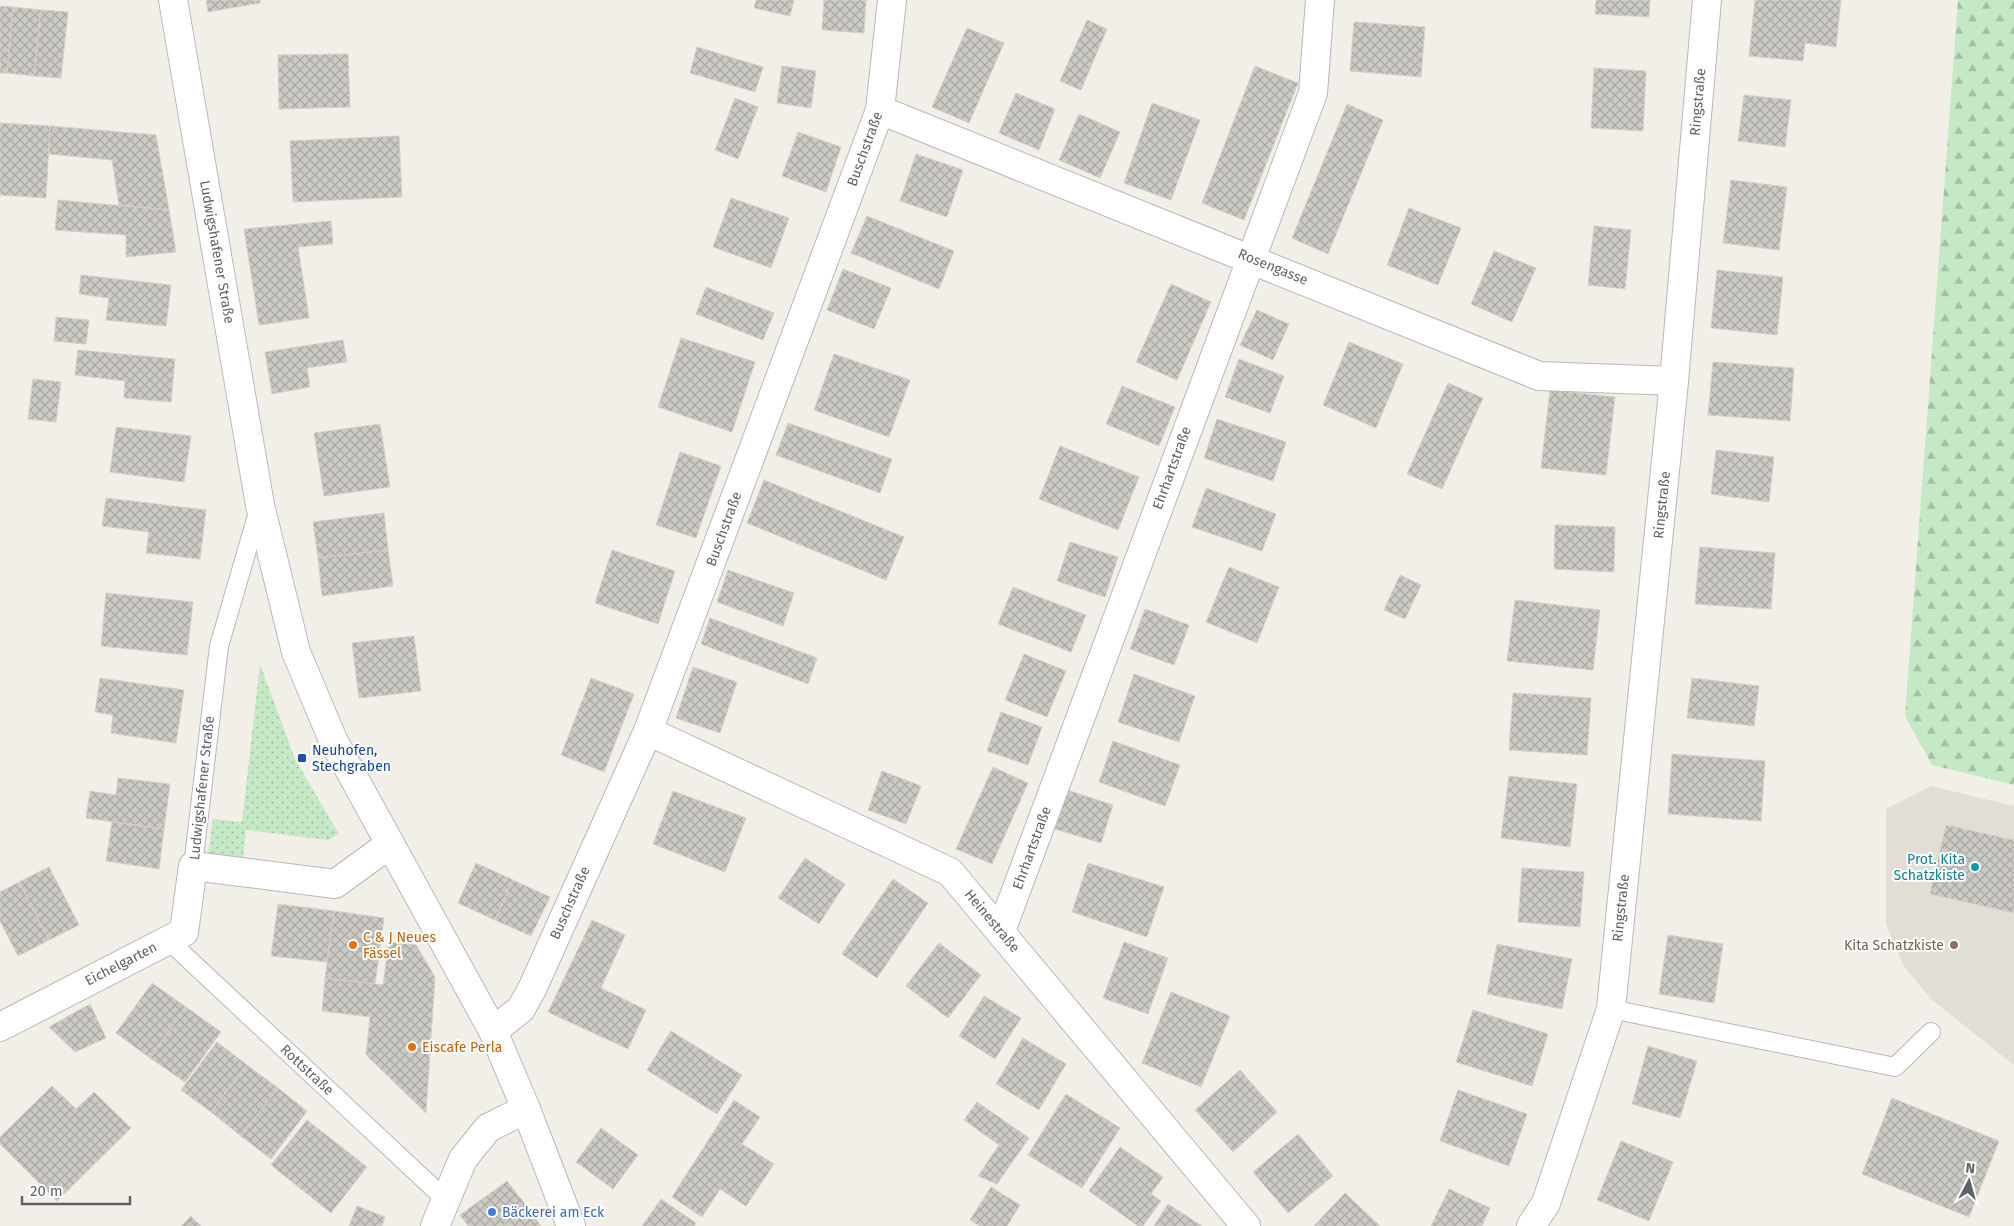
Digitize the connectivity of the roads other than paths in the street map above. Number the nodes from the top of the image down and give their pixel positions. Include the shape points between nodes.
1 (174, 0) edge
2 (892, 0) edge
3 (1320, 0) edge
4 (1707, 0) edge
5 (880, 110) junction
6 (1250, 258) junction
7 (1674, 381) junction
8 (260, 505) junction
9 (648, 731) junction
10 (390, 844) junction
11 (193, 866) junction
12 (1001, 931) junction
13 (168, 940) junction
14 (1611, 1009) junction
15 (0, 1027) edge
16 (493, 1031) junction
17 (1931, 1032) dead end
18 (526, 1109) junction
19 (446, 1200) junction
20 (435, 1226) edge
21 (571, 1226) edge
22 (1246, 1226) edge
23 (1531, 1226) edge

1 - 8 street, Ludwigshafener Straße
2 - 5 street, Buschstraße
3 - 6 street, Ehrhartstraße via 1313,94
4 - 7 street, Ringstraße
5 - 6 street, Rosengasse
5 - 9 street, Buschstraße
6 - 7 street, Rosengasse via 1538,376
6 - 12 street, Ehrhartstraße
7 - 14 street, Ringstraße
8 - 10 street, Ludwigshafener Straße via 296,652 334,740
8 - 11 lane, Ludwigshafener Straße via 219,646
9 - 12 street, Heinestraße via 950,872
9 - 16 street, Buschstraße via 533,987 521,1009
10 - 11 street, Ludwigshafener Straße via 335,884
10 - 16 street, Ludwigshafener Straße
11 - 13 street, Eichelgarten via 184,932
12 - 22 street, Heinestraße
13 - 15 street, Eichelgarten
13 - 19 lane, Rottstraße
14 - 17 lane via 1895,1067
14 - 23 street, Ringstraße via 1546,1203
16 - 18 street, Ludwigshafener Straße
18 - 19 street via 488,1128 463,1159
18 - 21 street, Ludwigshafener Straße
19 - 20 street

